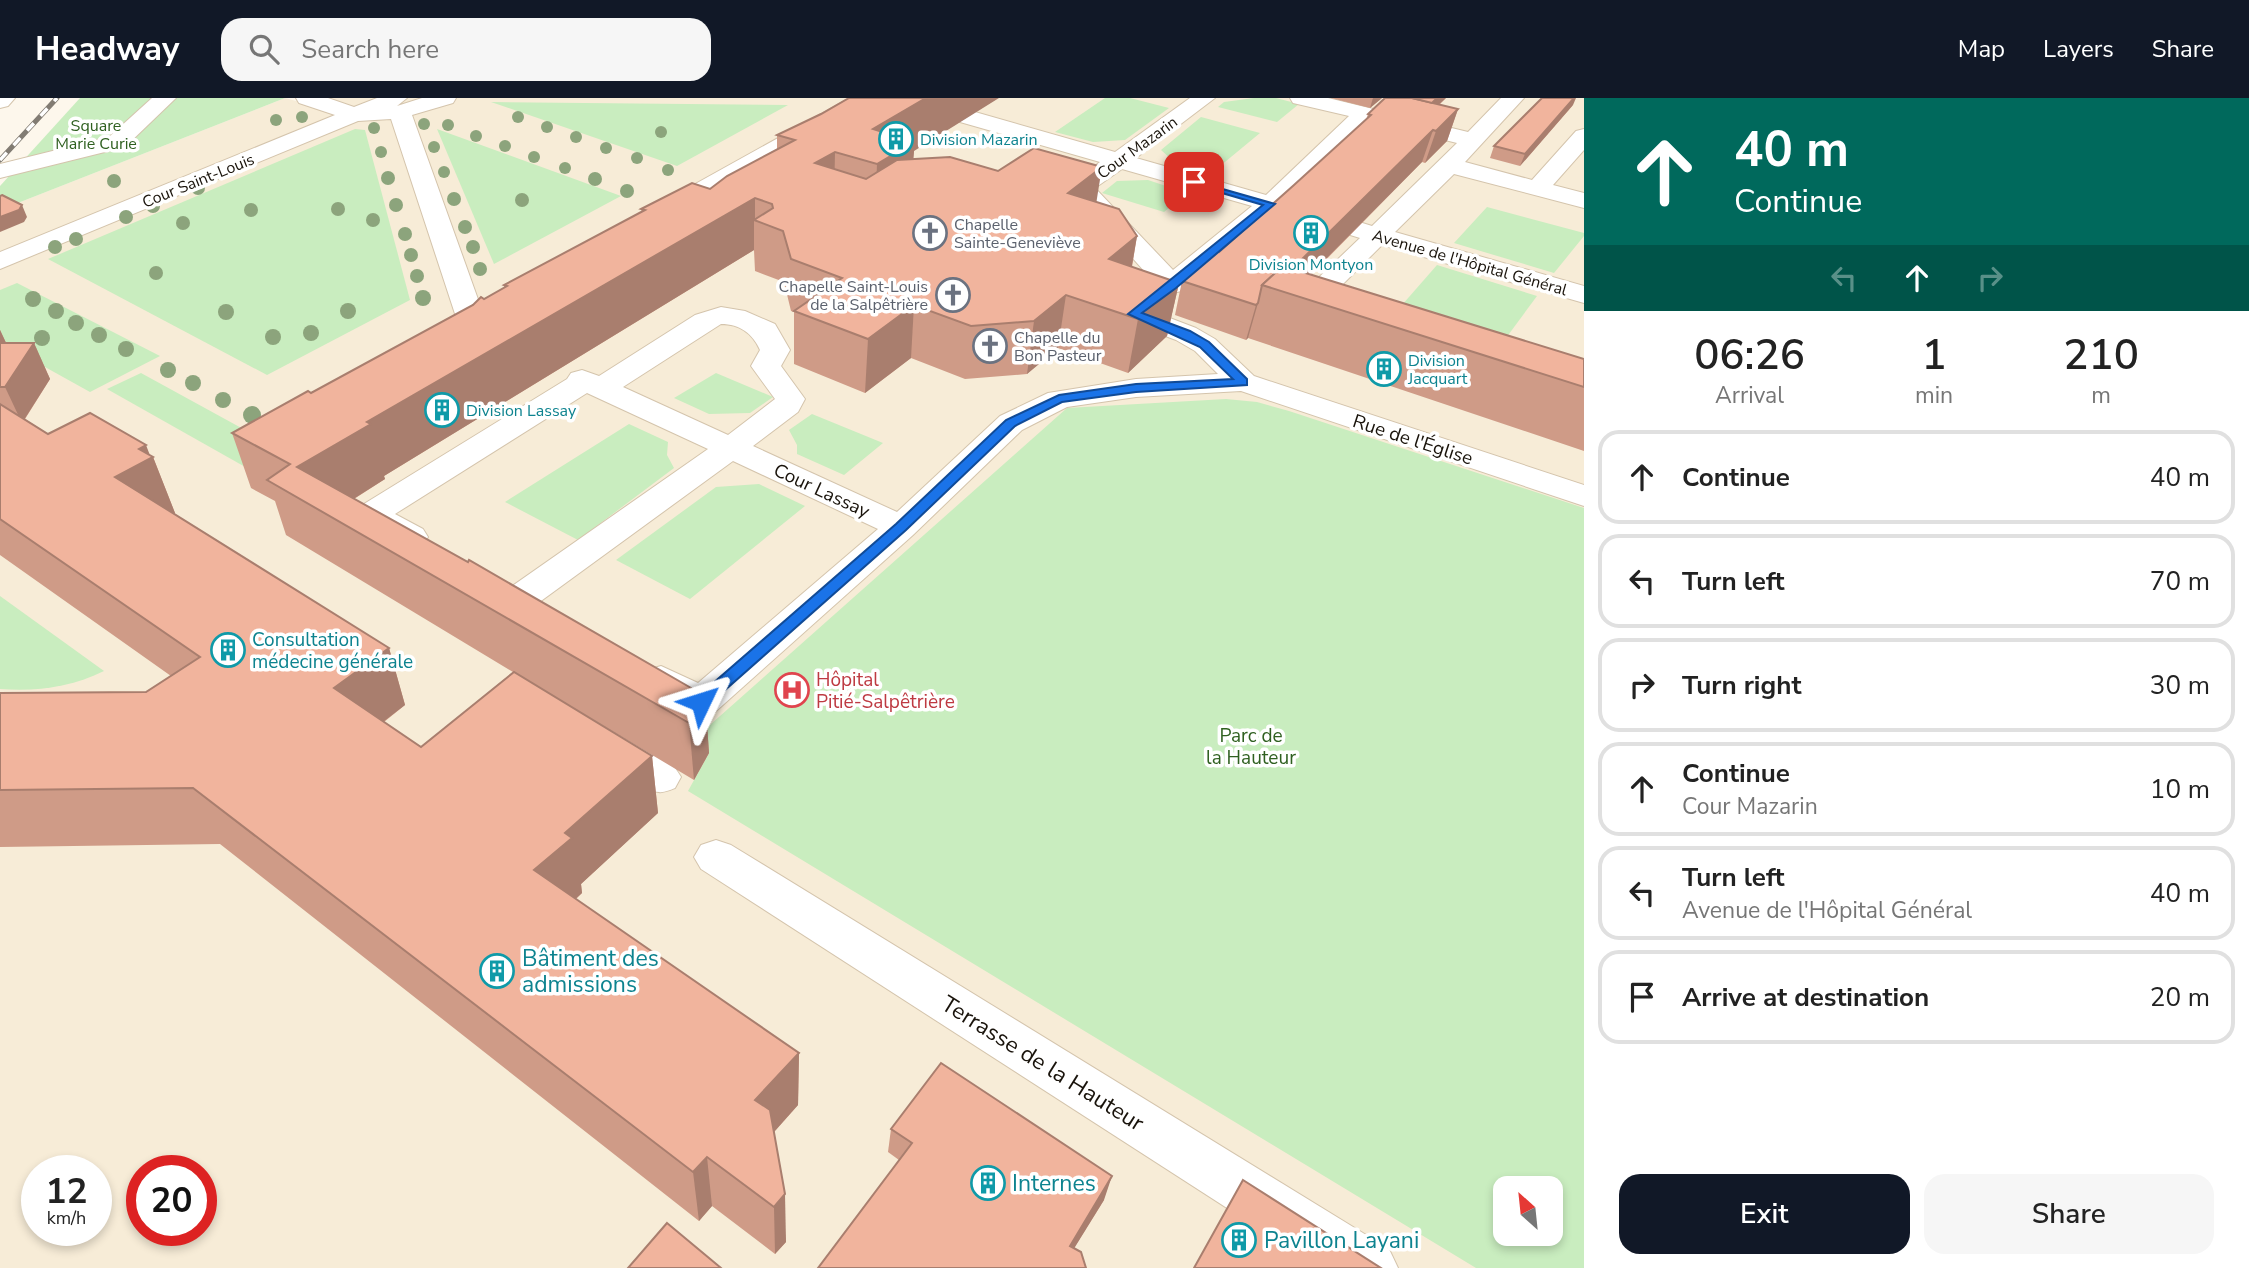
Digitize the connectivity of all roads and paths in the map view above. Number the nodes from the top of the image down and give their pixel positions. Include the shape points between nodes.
1 (164, 98) edge
2 (307, 98) edge
3 (445, 98) edge
4 (866, 98) edge
5 (1204, 98) edge
6 (1301, 98) edge
7 (1513, 98) edge
8 (398, 105) edge
9 (1364, 114) junction
10 (355, 115) junction
11 (968, 117) dead end
12 (1584, 136) edge
13 (1473, 140) junction
14 (1118, 160) junction
15 (1449, 165) junction
16 (0, 171) edge
17 (1537, 189) junction
18 (1584, 201) edge
19 (1281, 207) junction
20 (634, 229) edge
21 (1366, 232) junction
22 (0, 261) edge
23 (1172, 285) junction
24 (1584, 295) edge
25 (498, 305) edge
26 (1325, 321) edge
27 (461, 326) junction
28 (505, 344) edge
29 (582, 379) junction
30 (1243, 382) junction
31 (732, 448) junction
32 (1584, 496) edge
33 (901, 527) junction
34 (440, 553) edge
35 (485, 579) edge
36 (534, 607) junction
37 (488, 621) edge
38 (631, 662) edge
39 (580, 723) edge
40 (660, 777) dead end
41 (716, 857) dead end
42 (1370, 1268) edge

1 - 16 lane via 117,142
2 - 10 lane
3 - 8 lane
4 - 20 lane
5 - 14 lane, Cour Mazarin
6 - 9 lane
7 - 13 lane
8 - 10 lane
8 - 27 lane
9 - 13 lane
9 - 19 lane
10 - 22 lane, Cour Saint-Louis
11 - 14 lane
12 - 17 lane
13 - 15 lane
14 - 19 lane
14 - 23 lane, Cour Mazarin via 1081,187
15 - 17 lane
15 - 21 lane
17 - 18 lane
19 - 23 lane
21 - 24 lane, Avenue de l'Hôpital Général
21 - 26 lane via 1299,312
23 - 30 lane via 1133,314 1205,345
25 - 27 lane
27 - 28 lane
29 - 31 lane, Cour Lassay
29 - 31 lane via 712,317 742,318 765,330 775,350 766,366 790,399
29 - 34 lane via 371,514
30 - 32 lane, Rue de l'Église
30 - 33 lane via 1136,388 1059,399 1011,423
31 - 33 lane, Cour Lassay
31 - 36 lane
33 - 38 lane, Cour Lassay via 701,702
35 - 36 lane
36 - 37 lane
39 - 40 lane
41 - 42 lane, Terrasse de la Hauteur

